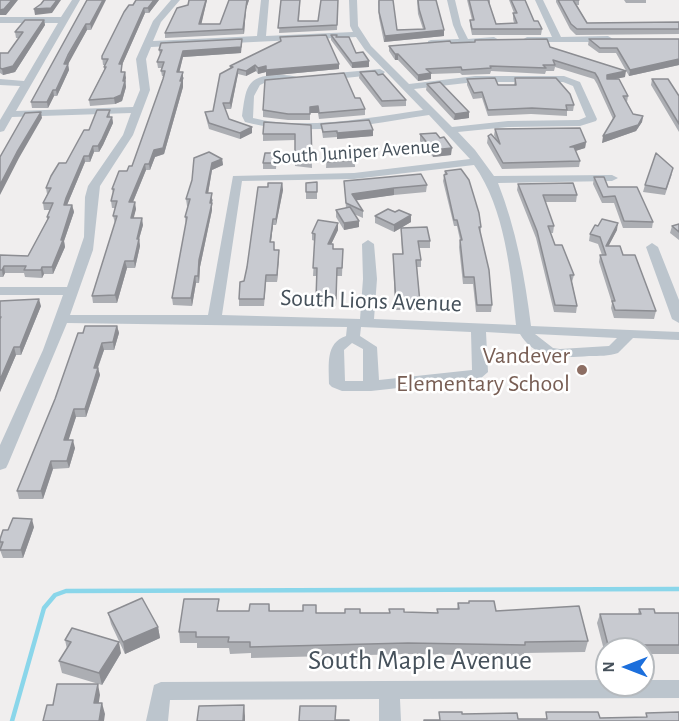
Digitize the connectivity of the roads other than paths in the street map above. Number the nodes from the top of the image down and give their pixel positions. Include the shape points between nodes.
1 (76, 0) edge
2 (176, 0) edge
3 (265, 0) edge
4 (353, 0) edge
5 (363, 0) edge
6 (451, 0) edge
7 (539, 0) edge
8 (0, 20) edge
9 (64, 20) junction
10 (361, 34) junction
11 (556, 39) junction
12 (623, 39) edge
13 (262, 40) junction
14 (464, 40) junction
15 (510, 40) edge
16 (522, 40) edge
17 (423, 43) edge
18 (147, 44) junction
19 (390, 70) junction
20 (0, 82) edge
21 (27, 84) junction
22 (406, 87) junction
23 (137, 111) junction
24 (430, 112) junction
25 (9, 114) junction
26 (0, 129) edge
27 (449, 130) junction
28 (478, 161) junction
29 (612, 178) dead end
30 (491, 180) junction
31 (368, 243) dead end
32 (651, 248) dead end
33 (0, 291) edge
34 (72, 291) junction
35 (62, 319) junction
36 (214, 319) junction
37 (679, 319) edge
38 (361, 322) junction
39 (478, 327) junction
40 (524, 329) junction
41 (629, 334) junction
42 (679, 336) edge
43 (353, 338) junction
44 (371, 386) junction
45 (0, 465) edge
46 (679, 689) edge
47 (389, 690) junction
48 (157, 721) edge
49 (390, 721) edge

1 - 9 street
2 - 18 street via 157,21
3 - 13 street
4 - 10 street via 354,26
5 - 10 street
6 - 14 street
7 - 11 street
8 - 9 street
9 - 21 street
10 - 13 street
10 - 19 street
11 - 12 street
11 - 16 street
13 - 18 street
14 - 15 street
14 - 17 street
18 - 23 street via 140,65 145,90
19 - 22 street
19 - 24 street via 260,81 252,87 247,116 255,123 267,125
20 - 21 street
21 - 25 street
22 - 24 street
22 - 27 street via 496,79 557,79 574,82 580,88 592,115 591,120 573,124 508,124
23 - 25 street
23 - 34 street via 123,146 94,186 90,237
24 - 27 street
25 - 26 street
27 - 28 street
28 - 30 street
28 - 36 street, South Juniper Avenue via 354,176 237,178
29 - 30 street
30 - 40 street via 518,276
31 - 38 street via 370,279
32 - 37 street
33 - 34 street
34 - 35 street
35 - 36 street, South Lions Avenue
35 - 45 street
36 - 38 street, South Lions Avenue
38 - 39 street, South Lions Avenue
38 - 43 street
39 - 40 street, South Lions Avenue
39 - 44 street via 480,372 475,376
40 - 41 street, South Lions Avenue
40 - 41 street via 531,340 560,354 613,350
41 - 42 street, South Lions Avenue
43 - 44 street via 370,346
43 - 44 street via 338,345 337,384
46 - 47 street, South Maple Avenue
47 - 48 street, South Maple Avenue via 161,691
47 - 49 street

